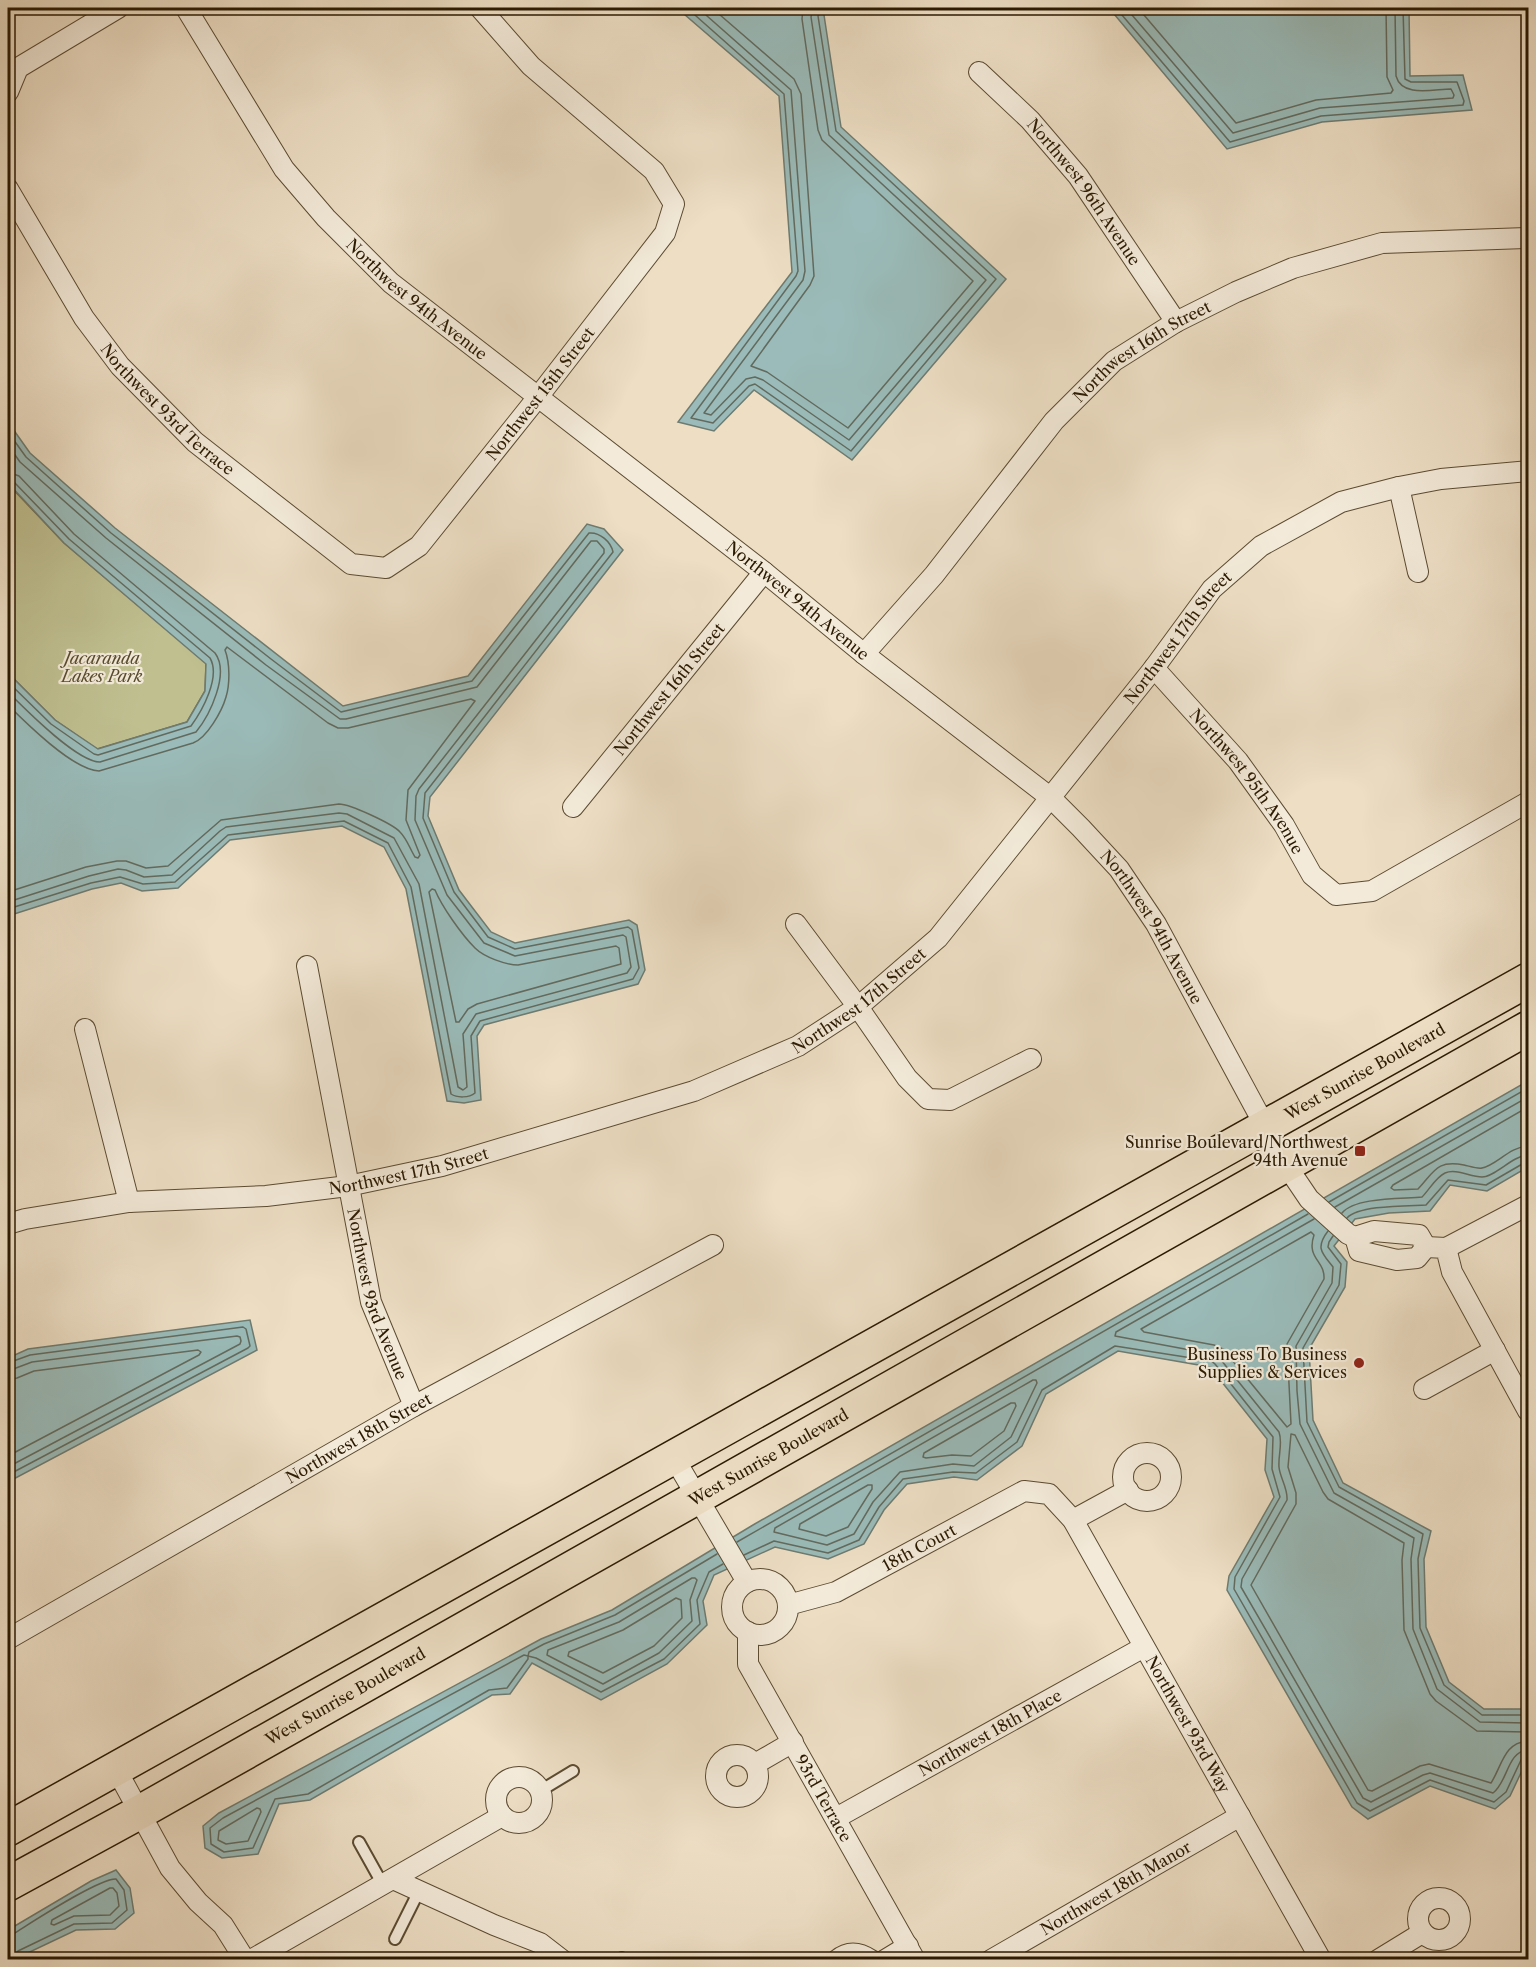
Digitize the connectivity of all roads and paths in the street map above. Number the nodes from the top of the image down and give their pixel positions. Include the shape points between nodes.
1 (118, 8) edge
2 (186, 8) edge
3 (480, 8) edge
4 (979, 72) dead end
5 (8, 92) edge
6 (8, 189) edge
7 (1528, 237) edge
8 (1176, 322) junction
9 (538, 397) junction
10 (1528, 471) edge
11 (1399, 487) junction
12 (386, 568) joint
13 (764, 572) junction
14 (1418, 572) dead end
15 (864, 654) junction
16 (1154, 668) junction
17 (1052, 798) junction
18 (1528, 802) edge
19 (573, 807) dead end
20 (796, 924) dead end
21 (307, 966) dead end
22 (1528, 980) edge
23 (858, 1007) junction
24 (1528, 1028) edge
25 (85, 1029) dead end
26 (1032, 1059) dead end
27 (1265, 1126) junction
28 (1286, 1165) junction
29 (348, 1186) junction
30 (129, 1202) junction
31 (1528, 1205) edge
32 (8, 1224) edge
33 (1351, 1235) junction
34 (713, 1245) dead end
35 (1436, 1248) junction
36 (1495, 1350) junction
37 (1424, 1389) dead end
38 (414, 1406) junction
39 (1528, 1411) edge
40 (673, 1456) junction
41 (1128, 1490) dead end
42 (1049, 1494) joint
43 (698, 1497) junction
44 (1072, 1521) junction
45 (743, 1575) junction
46 (788, 1605) junction
47 (748, 1632) junction
48 (8, 1639) edge
49 (1144, 1647) junction
50 (793, 1742) junction
51 (755, 1764) dead end
52 (116, 1769) junction
53 (573, 1771) dead end
54 (540, 1791) junction
55 (140, 1812) junction
56 (502, 1816) junction
57 (1240, 1816) junction
58 (836, 1818) junction
59 (8, 1828) edge
60 (359, 1842) dead end
61 (388, 1882) junction
62 (8, 1884) edge
63 (419, 1891) junction
64 (1422, 1932) dead end
65 (395, 1940) dead end
66 (911, 1953) edge
67 (245, 1959) edge
68 (251, 1959) edge
69 (561, 1959) edge
70 (837, 1959) edge
71 (871, 1959) edge
72 (885, 1959) edge
73 (991, 1959) edge
74 (1321, 1959) edge
75 (1378, 1959) edge

1 - 5 street via 18,68
2 - 9 street, Northwest 94th Avenue via 284,170 326,218 391,283
3 - 9 street, Northwest 15th Street via 531,66 654,171 674,204 665,232
4 - 8 street, Northwest 96th Avenue via 1030,120 1078,176
6 - 12 street, Northwest 93rd Terrace via 84,318 120,366 186,434 351,564
7 - 8 street, Northwest 16th Street via 1382,243 1293,268
8 - 15 street, Northwest 16th Street via 1114,361 1054,422 934,575
9 - 12 street, Northwest 15th Street via 419,546
9 - 13 street, Northwest 94th Avenue
10 - 11 street, Northwest 17th Street
11 - 14 street
11 - 16 street, Northwest 17th Street via 1341,502 1261,546 1212,589
13 - 15 street, Northwest 94th Avenue
13 - 19 street, Northwest 16th Street
15 - 17 street, Northwest 94th Avenue
16 - 17 street, Northwest 17th Street
16 - 18 street, Northwest 95th Avenue via 1238,761 1284,825 1311,874 1336,896 1372,891
17 - 23 street, Northwest 17th Street via 938,938
17 - 27 street, Northwest 94th Avenue via 1119,869 1156,924
20 - 23 street
21 - 29 street, Northwest 93rd Avenue
22 - 27 highway, West Sunrise Boulevard
23 - 26 street via 907,1078 928,1099 950,1100
23 - 29 street, Northwest 17th Street via 798,1046 694,1091 442,1166
24 - 28 highway, West Sunrise Boulevard
25 - 30 street
27 - 28 street, Northwest 94th Avenue
27 - 40 highway, West Sunrise Boulevard
28 - 33 street, Northwest 94th Avenue via 1309,1199
28 - 43 highway, West Sunrise Boulevard
29 - 30 street, Northwest 17th Street via 266,1196
29 - 38 street, Northwest 93rd Avenue via 371,1302
30 - 32 street, Northwest 17th Street
31 - 35 street
33 - 35 street via 1374,1231 1419,1235
33 - 35 street, Northwest 94th Avenue via 1359,1251 1397,1260 1417,1258
34 - 38 street, Northwest 18th Street
35 - 36 street
36 - 37 street
36 - 39 street
38 - 48 street, Northwest 18th Street
40 - 43 street
40 - 52 highway, West Sunrise Boulevard
41 - 44 street
42 - 44 street, Northwest 93rd Way
42 - 46 street, 18th Court via 1024,1491 836,1592
43 - 45 street
43 - 55 highway, West Sunrise Boulevard
44 - 49 street, Northwest 93rd Way
45 - 46 street via 774,1582
45 - 47 street via 732,1612
46 - 47 street via 776,1630
47 - 50 street, 93rd Terrace via 748,1664
49 - 57 street, Northwest 93rd Way
49 - 58 street, Northwest 18th Place
50 - 51 street
50 - 58 street, 93rd Terrace
52 - 55 street
52 - 59 highway, West Sunrise Boulevard
53 - 54 lane
54 - 56 street via 542,1805 534,1819 519,1824
54 - 56 street via 523,1777 508,1780 496,1797
55 - 62 highway, West Sunrise Boulevard
55 - 67 street via 170,1868 223,1925
56 - 61 street
57 - 73 street, Northwest 18th Manor
57 - 74 street, Northwest 93rd Way
58 - 66 street, 93rd Terrace
60 - 61 lane
61 - 63 street
61 - 68 street
63 - 65 lane
63 - 69 street via 540,1943
64 - 75 street
66 - 72 street
70 - 71 street via 849,1953

